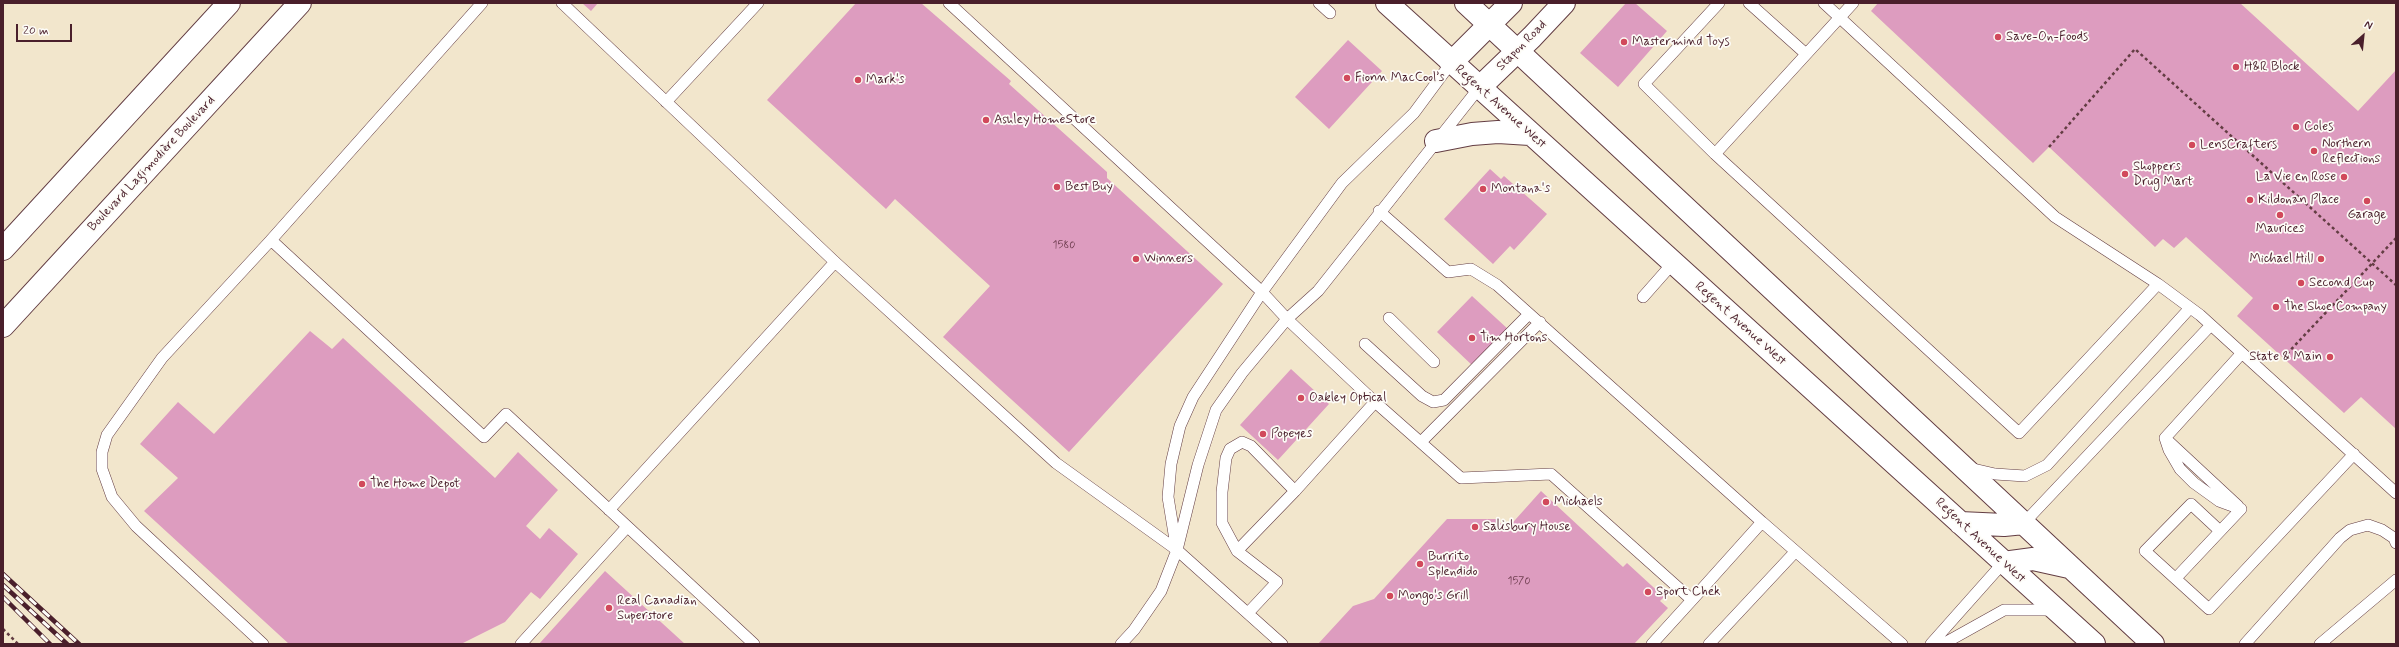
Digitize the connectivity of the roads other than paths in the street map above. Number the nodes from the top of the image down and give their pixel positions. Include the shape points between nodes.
1 (229, 3) edge
2 (300, 3) edge
3 (482, 3) edge
4 (562, 3) edge
5 (758, 3) edge
6 (949, 3) edge
7 (1319, 3) edge
8 (1386, 3) edge
9 (1466, 3) edge
10 (1511, 3) edge
11 (1564, 3) edge
12 (1719, 3) edge
13 (1750, 3) edge
14 (1824, 3) edge
15 (1853, 3) edge
16 (1330, 13) dead end
17 (1840, 17) junction
18 (1490, 25) junction
19 (1517, 52) junction
20 (1806, 54) junction
21 (1451, 63) junction
22 (1479, 88) junction
23 (666, 102) junction
24 (1530, 134) junction
25 (1436, 141) junction
26 (1716, 154) junction
27 (1379, 211) junction
28 (271, 240) junction
29 (3, 249) edge
30 (835, 262) junction
31 (1673, 263) junction
32 (2158, 284) junction
33 (1262, 292) junction
34 (1643, 297) dead end
35 (2190, 308) junction
36 (1529, 314) junction
37 (1389, 318) dead end
38 (1287, 319) junction
39 (1540, 322) junction
40 (2211, 325) junction
41 (3, 326) edge
42 (1365, 344) dead end
43 (2242, 353) junction
44 (1434, 362) dead end
45 (1375, 402) junction
46 (1421, 442) junction
47 (2354, 454) junction
48 (1963, 466) junction
49 (1295, 491) junction
50 (2396, 493) edge
51 (610, 510) junction
52 (1762, 522) junction
53 (1960, 523) junction
54 (2024, 523) junction
55 (627, 527) junction
56 (2220, 531) junction
57 (2396, 543) edge
58 (1177, 550) junction
59 (1237, 551) junction
60 (1795, 552) junction
61 (2003, 563) junction
62 (2069, 567) junction
63 (2176, 578) junction
64 (2396, 580) edge
65 (1692, 600) junction
66 (2056, 610) junction
67 (1248, 612) junction
68 (263, 644) edge
69 (521, 644) edge
70 (754, 644) edge
71 (1121, 644) edge
72 (1282, 644) edge
73 (1652, 644) edge
74 (1709, 644) edge
75 (1902, 644) edge
76 (1931, 644) edge
77 (1943, 644) edge
78 (2094, 644) edge
79 (2153, 644) edge
80 (2246, 644) edge
81 (2320, 644) edge

1 - 29 main road
2 - 41 main road, Boulevard Lagimodière Boulevard
3 - 28 lane
4 - 23 lane
5 - 23 lane
6 - 33 lane
7 - 16 lane
8 - 21 main road, Regent Avenue West
9 - 18 main road
10 - 18 main road
11 - 19 main road, Stapon Road
12 - 26 lane via 1644,84
13 - 20 lane
14 - 17 lane
15 - 17 lane
17 - 20 lane
17 - 32 lane via 2055,217
18 - 19 main road
18 - 21 main road
19 - 22 main road, Stapon Road
19 - 48 main road
20 - 26 lane
21 - 22 main road, Regent Avenue West
21 - 33 lane via 1414,113 1342,183
22 - 24 main road, Regent Avenue West
22 - 25 lane
23 - 30 lane
24 - 25 main road via 1491,132
24 - 31 main road, Regent Avenue West
25 - 27 lane
26 - 32 lane via 2019,433
27 - 36 lane via 1448,272 1470,269 1497,285
27 - 38 lane via 1318,291
28 - 51 lane via 484,437 506,414
28 - 68 lane via 162,358 107,435 102,452 102,469 112,497 136,526
30 - 51 lane
30 - 58 lane via 1056,464
31 - 34 lane
31 - 53 main road, Regent Avenue West
32 - 35 lane
33 - 38 lane
33 - 58 lane via 1193,397 1180,426 1171,464 1168,497
35 - 40 lane
35 - 48 lane via 2047,465 2025,476 1995,474
36 - 39 lane
36 - 42 lane via 1444,400 1433,402 1422,396
37 - 44 lane
38 - 45 lane
38 - 58 lane via 1242,373 1216,410 1198,465
39 - 46 lane
39 - 52 lane
40 - 43 lane
40 - 54 lane
43 - 47 lane
43 - 56 lane via 2165,438 2241,508
45 - 46 lane
45 - 49 lane
46 - 65 lane via 1461,478 1551,474
47 - 50 lane
47 - 63 lane via 2209,609
48 - 54 main road
49 - 59 lane
49 - 59 lane via 1251,446 1242,442 1234,445 1226,458 1222,523
51 - 55 lane
52 - 60 lane
52 - 65 lane
53 - 54 main road
53 - 61 main road, Regent Avenue West
54 - 62 main road
55 - 69 lane
55 - 70 lane
56 - 63 lane
56 - 63 lane via 2191,504 2146,551
57 - 80 lane via 2394,538 2382,530 2368,525 2350,530
58 - 67 lane
58 - 71 lane via 1161,591
59 - 67 lane via 1277,582
60 - 74 lane
60 - 75 lane
61 - 62 main road via 2033,559
61 - 66 main road, Regent Avenue West
61 - 76 lane
62 - 79 main road
64 - 81 lane
65 - 73 lane
66 - 77 lane via 2004,610
66 - 78 main road, Regent Avenue West
67 - 72 lane

